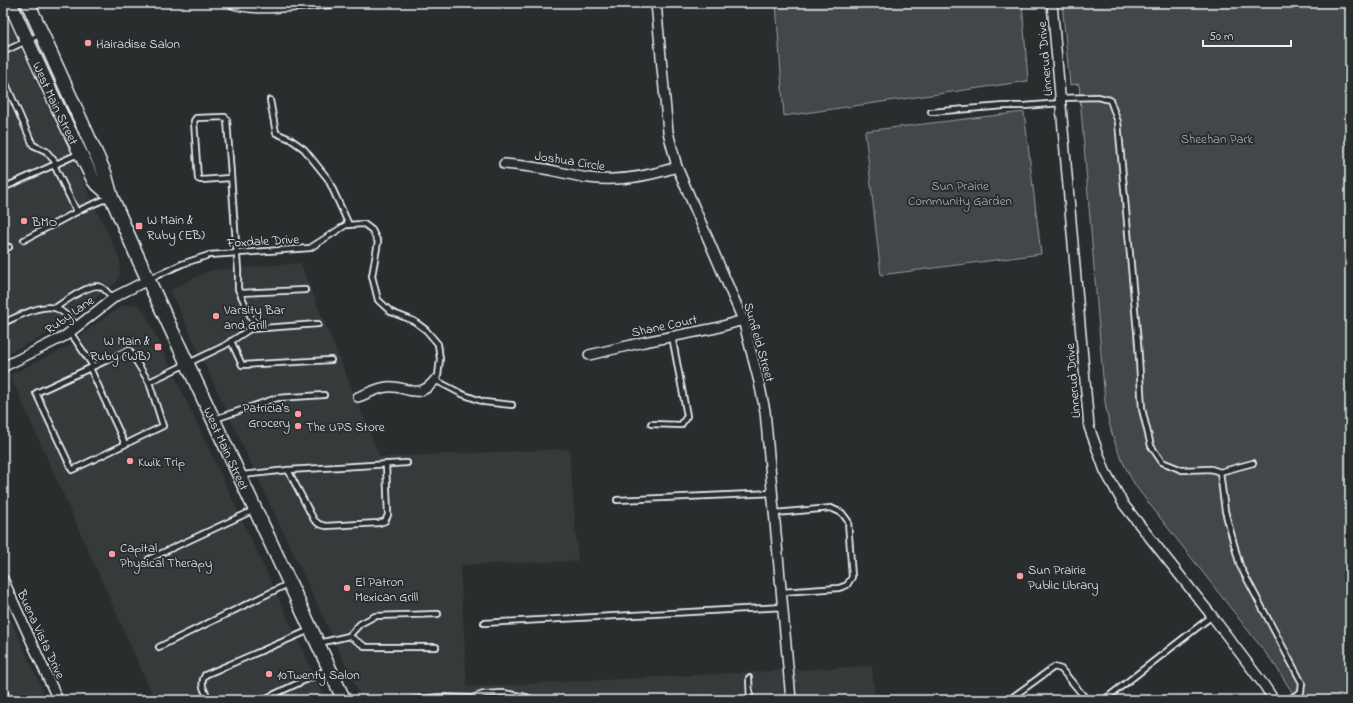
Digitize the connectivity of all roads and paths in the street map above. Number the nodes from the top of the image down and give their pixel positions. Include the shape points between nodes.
1 (10, 3) edge
2 (28, 3) edge
3 (231, 3) edge
4 (333, 3) edge
5 (656, 3) edge
6 (1052, 3) edge
7 (42, 34) junction
8 (27, 41) junction
9 (3, 52) edge
10 (3, 77) edge
11 (270, 100) dead end
12 (1060, 101) junction
13 (931, 112) dead end
14 (80, 153) junction
15 (504, 164) dead end
16 (55, 165) junction
17 (678, 167) junction
18 (230, 178) junction
19 (3, 188) edge
20 (110, 196) junction
21 (77, 212) junction
22 (350, 225) junction
23 (24, 240) dead end
24 (9, 247) dead end
25 (3, 250) edge
26 (236, 253) junction
27 (148, 280) junction
28 (305, 290) dead end
29 (240, 293) junction
30 (113, 298) junction
31 (54, 308) junction
32 (743, 320) junction
33 (3, 323) edge
34 (318, 324) dead end
35 (256, 328) junction
36 (73, 329) junction
37 (672, 336) junction
38 (231, 341) junction
39 (589, 355) dead end
40 (331, 360) dead end
41 (187, 363) junction
42 (3, 367) edge
43 (92, 367) junction
44 (435, 380) junction
45 (149, 382) junction
46 (324, 395) dead end
47 (358, 398) dead end
48 (512, 406) dead end
49 (213, 419) junction
50 (651, 424) dead end
51 (124, 444) junction
52 (407, 463) dead end
53 (1253, 463) dead end
54 (386, 464) junction
55 (288, 470) junction
56 (1220, 472) junction
57 (240, 475) junction
58 (773, 493) junction
59 (618, 500) dead end
60 (255, 510) junction
61 (775, 513) junction
62 (149, 559) dead end
63 (3, 579) edge
64 (290, 584) junction
65 (782, 592) junction
66 (784, 607) junction
67 (438, 614) dead end
68 (1212, 616) junction
69 (484, 624) dead end
70 (311, 629) junction
71 (349, 636) junction
72 (318, 644) junction
73 (159, 647) dead end
74 (436, 647) dead end
75 (330, 669) junction
76 (749, 678) dead end
77 (3, 690) edge
78 (472, 699) edge
79 (8, 700) edge
80 (58, 700) edge
81 (209, 700) edge
82 (262, 700) edge
83 (344, 700) edge
84 (413, 700) edge
85 (534, 700) edge
86 (750, 700) edge
87 (791, 700) edge
88 (1010, 700) edge
89 (1088, 700) edge
90 (1104, 700) edge
91 (1274, 700) edge
92 (1288, 700) edge

1 - 8 main road, West Main Street
2 - 7 main road, West Main Street
3 - 4 street via 257,8
5 - 17 street, Sunfield Street via 668,132
6 - 12 street, Linnerud Drive
7 - 8 lane
7 - 20 main road, West Main Street via 105,174
8 - 9 lane
8 - 14 main road, West Main Street
10 - 16 lane via 33,144 46,151
11 - 22 lane via 276,133 304,149 328,179
12 - 13 lane
12 - 56 lane via 1098,97 1110,100 1118,122 1142,409 1151,446 1162,462 1182,470 1211,469
12 - 68 street, Linnerud Drive via 1089,427 1105,471 1124,505
14 - 16 lane
14 - 20 main road, West Main Street via 94,181
15 - 17 street, Joshua Circle via 610,179 659,173
16 - 19 lane
16 - 21 lane
17 - 32 street, Sunfield Street
18 - 18 lane via 225,116 196,118 194,121 198,179
18 - 26 lane
20 - 21 lane
20 - 27 main road, West Main Street
21 - 23 lane
22 - 26 lane, Foxdale Drive via 310,248
22 - 44 lane via 364,224 372,230 378,242 372,276 378,300 391,312 414,321 438,344 440,359
24 - 25 lane
26 - 27 lane, Foxdale Drive via 209,255
26 - 29 lane
27 - 30 street, Ruby Lane
27 - 41 main road, West Main Street
28 - 29 lane
29 - 35 lane
30 - 31 lane via 102,287 95,286
30 - 36 street, Ruby Lane
31 - 33 lane via 34,309
31 - 36 lane via 63,312
32 - 37 street, Shane Court
32 - 58 street, Sunfield Street via 765,410
34 - 35 lane
35 - 38 lane
36 - 42 street, Ruby Lane via 65,336
36 - 43 lane
37 - 39 street, Shane Court
37 - 50 lane via 687,416 681,425
38 - 40 lane via 242,365
38 - 41 lane
41 - 45 lane
41 - 49 main road, West Main Street
43 - 45 lane via 129,350
43 - 51 lane
43 - 51 lane via 36,393 72,470
44 - 47 street via 429,387 413,392 395,386 384,387
44 - 48 lane via 484,402
45 - 51 lane via 163,426
46 - 49 lane via 277,398
49 - 57 main road, West Main Street
52 - 54 lane
53 - 56 lane
54 - 55 lane
54 - 55 lane via 388,515 385,521 379,524 319,524 314,520
55 - 57 lane
56 - 92 lane via 1225,511 1240,566 1302,683 1301,692
57 - 60 main road, West Main Street
58 - 59 lane
58 - 61 street, Sunfield Street
60 - 62 lane
60 - 64 main road, West Main Street
61 - 65 street, Sunfield Street
61 - 65 lane via 831,508 848,521 852,577 847,585 839,588
63 - 80 street, Buena Vista Drive
64 - 70 main road, West Main Street
64 - 73 lane
65 - 66 street, Sunfield Street
66 - 69 lane
66 - 87 street, Sunfield Street
67 - 71 lane via 376,616 360,624
68 - 90 lane
68 - 91 street, Linnerud Drive
70 - 72 main road, West Main Street
70 - 81 lane via 205,675 202,685
71 - 72 lane
71 - 74 lane via 366,647
72 - 75 main road, West Main Street
75 - 82 lane
75 - 83 main road, West Main Street
76 - 86 lane
77 - 79 lane
78 - 84 lane via 439,697
78 - 85 lane via 484,694 503,693 526,696
88 - 89 lane via 1054,667 1061,669

